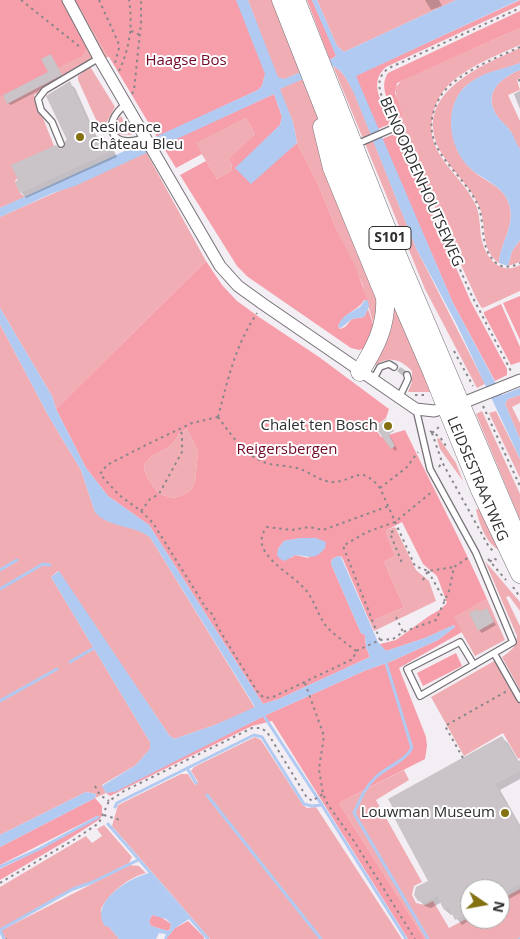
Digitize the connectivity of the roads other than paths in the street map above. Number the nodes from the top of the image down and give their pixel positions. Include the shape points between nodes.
1 (68, 0) edge
2 (281, 0) edge
3 (296, 0) edge
4 (99, 58) junction
5 (317, 73) junction
6 (126, 104) junction
7 (396, 127) road end
8 (146, 137) junction
9 (360, 143) junction
10 (61, 144) dead end
11 (394, 366) dead end
12 (407, 375) dead end
13 (366, 376) junction
14 (516, 376) edge
15 (399, 398) junction
16 (453, 405) junction
17 (416, 409) junction
18 (520, 544) edge
19 (513, 580) edge
20 (494, 653) junction
21 (474, 665) junction
22 (520, 699) edge

1 - 4 street
2 - 5 main road, S101
3 - 5 main road, S101
4 - 6 street
4 - 10 lane via 45,90 38,99
5 - 9 main road, S101
5 - 13 main road via 322,128 332,168 385,297 385,317
5 - 16 main road, S101 via 383,259
6 - 8 street
6 - 8 lane via 113,121 115,136 125,142
7 - 9 lane
8 - 13 street via 220,266 238,286
9 - 16 main road, S101 via 396,252
11 - 13 lane via 380,367
12 - 15 lane
13 - 15 street
14 - 16 street via 505,385
15 - 17 street
16 - 17 street, LEIDSESTRAATWEG via 434,411
16 - 18 main road, LEIDSESTRAATWEG / S101
16 - 19 main road, LEIDSESTRAATWEG / S101
17 - 20 lane via 430,469 476,554 512,642
20 - 21 lane
20 - 22 lane
21 - 21 lane via 460,642 407,670 420,696

